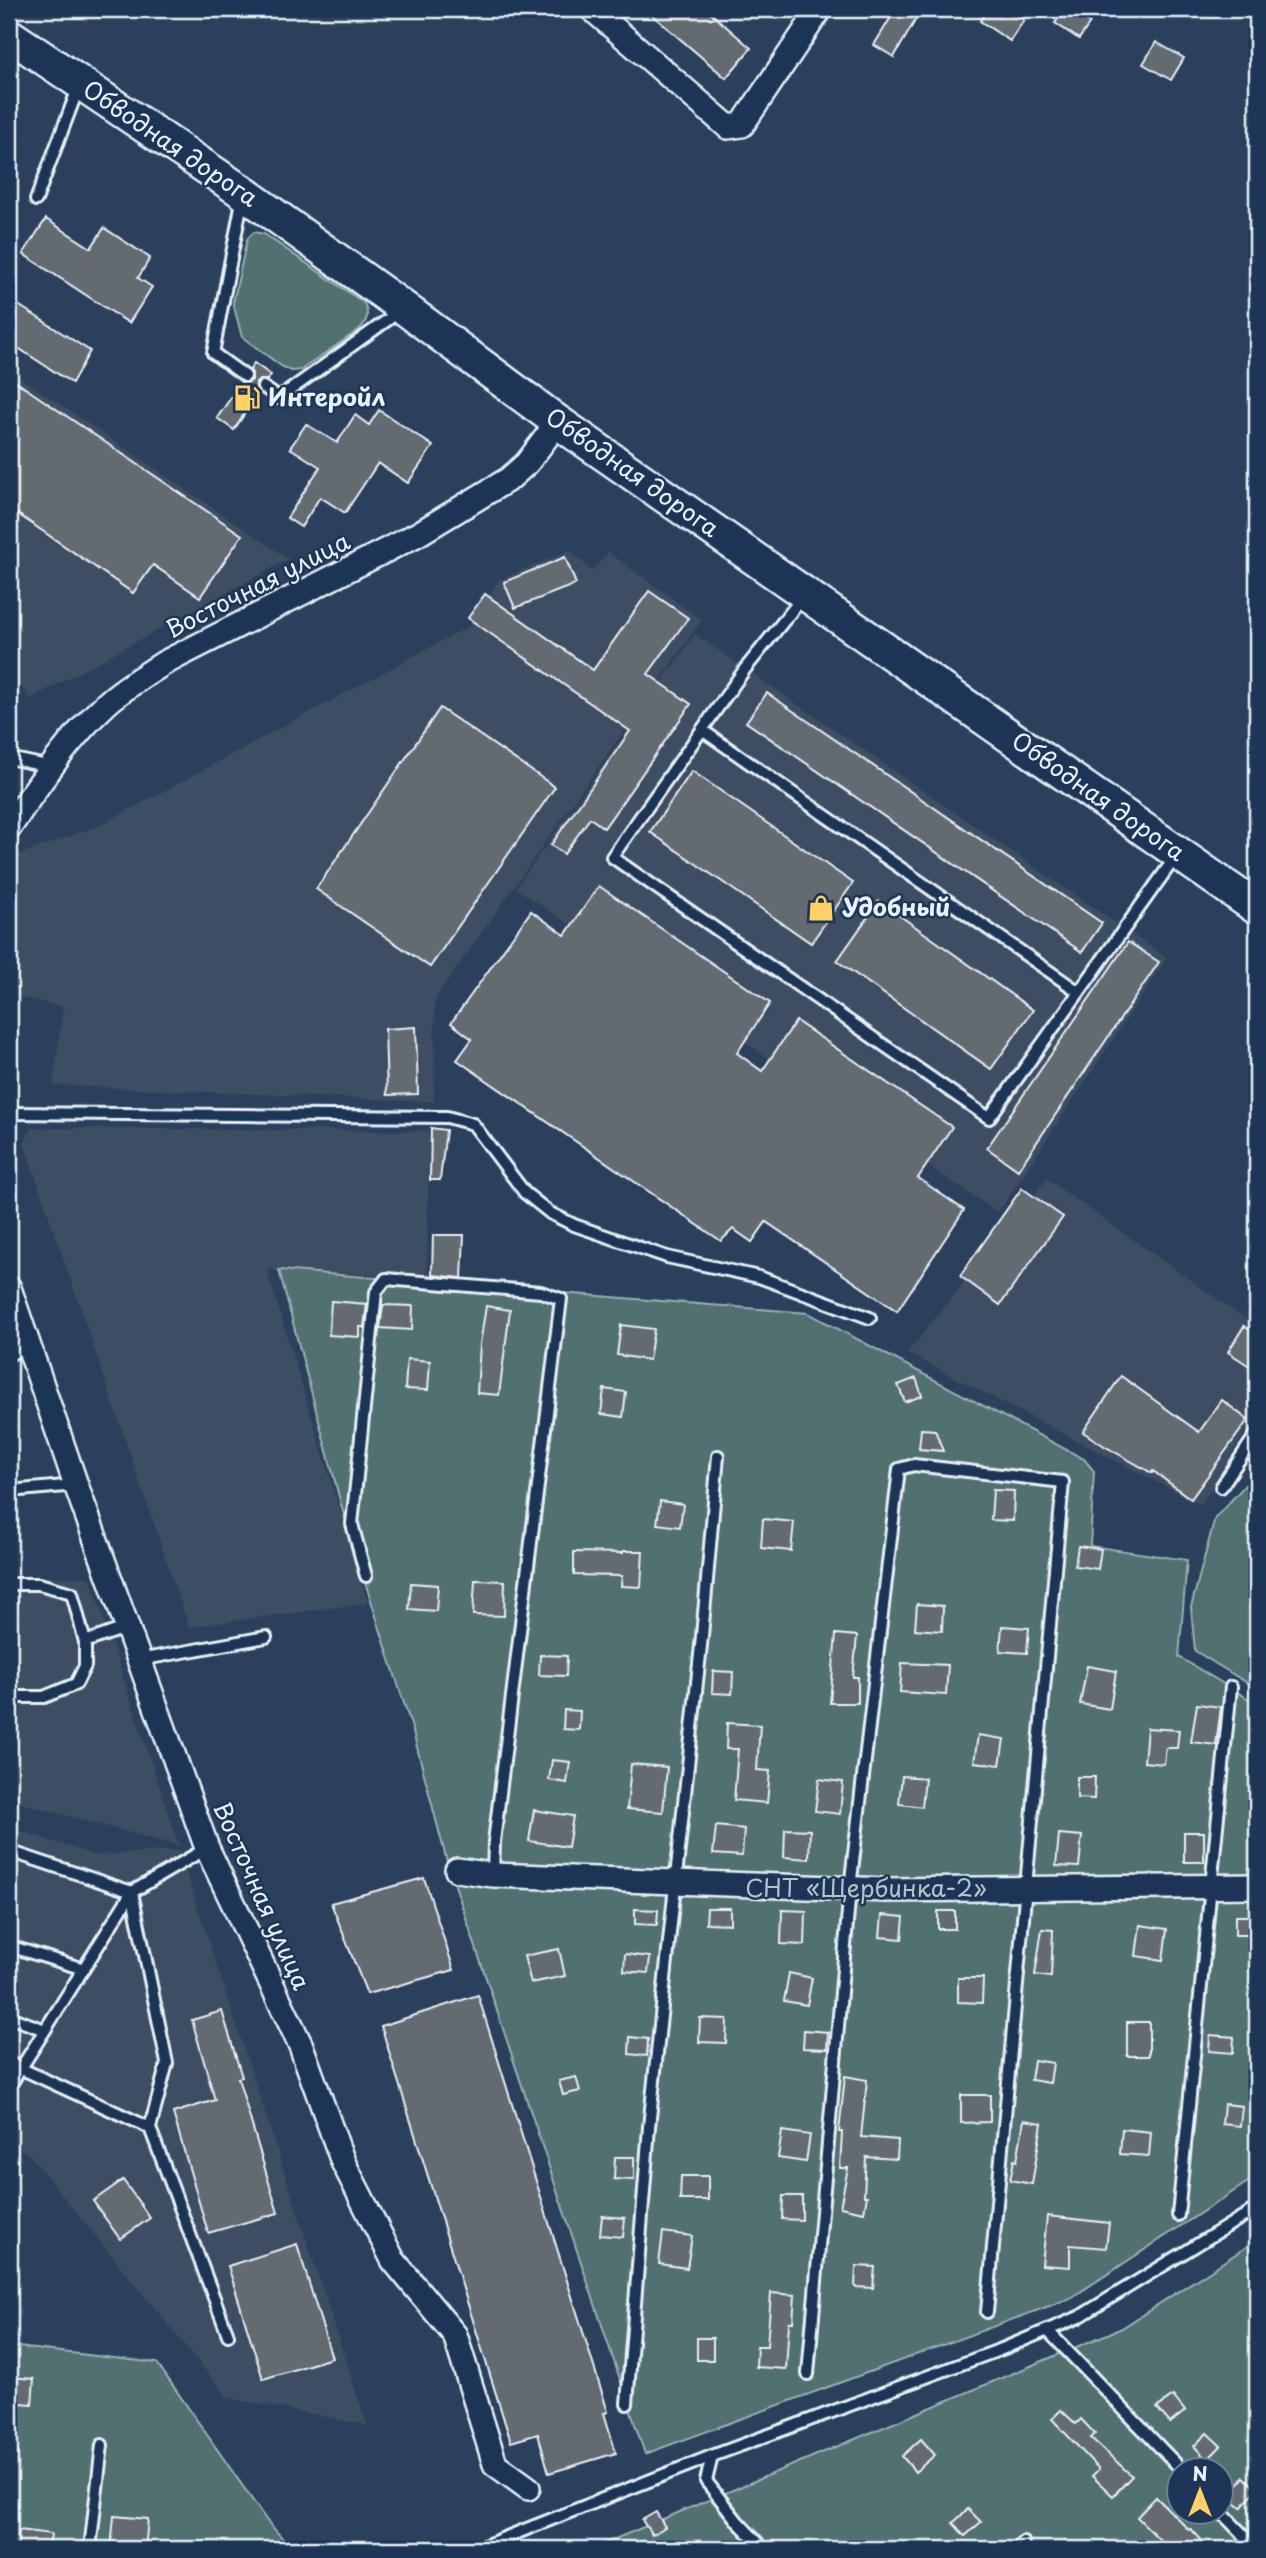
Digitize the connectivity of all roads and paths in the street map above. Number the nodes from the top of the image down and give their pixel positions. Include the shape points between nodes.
1 (592, 9) edge
2 (820, 9) edge
3 (9, 35) edge
4 (80, 83) junction
5 (244, 193) junction
6 (36, 200) dead end
7 (404, 308) junction
8 (245, 376) dead end
9 (262, 387) dead end
10 (558, 422) junction
11 (804, 594) junction
12 (702, 730) junction
13 (9, 758) edge
14 (51, 767) junction
15 (9, 828) edge
16 (1179, 852) junction
17 (1257, 908) edge
18 (1079, 992) junction
19 (9, 1113) edge
20 (9, 1288) edge
21 (870, 1318) dead end
22 (18, 1350) edge
23 (1257, 1433) edge
24 (718, 1456) dead end
25 (76, 1485) junction
26 (1221, 1487) dead end
27 (9, 1491) edge
28 (366, 1576) dead end
29 (9, 1584) edge
30 (128, 1626) junction
31 (266, 1637) dead end
32 (85, 1642) junction
33 (139, 1660) junction
34 (1231, 1687) dead end
35 (9, 1697) edge
36 (207, 1848) junction
37 (9, 1851) edge
38 (457, 1870) dead end
39 (493, 1875) junction
40 (676, 1882) junction
41 (1212, 1886) junction
42 (1257, 1886) edge
43 (850, 1888) junction
44 (1026, 1889) junction
45 (132, 1892) junction
46 (9, 1946) edge
47 (83, 1969) junction
48 (9, 2017) edge
49 (45, 2029) junction
50 (9, 2063) edge
51 (21, 2067) junction
52 (9, 2087) edge
53 (150, 2128) junction
54 (1257, 2208) edge
55 (1178, 2215) dead end
56 (986, 2312) dead end
57 (1048, 2331) junction
58 (228, 2335) dead end
59 (807, 2374) dead end
60 (627, 2404) dead end
61 (102, 2445) dead end
62 (712, 2456) junction
63 (1169, 2456) edge
64 (528, 2488) dead end
65 (1234, 2525) edge
66 (90, 2549) edge
67 (479, 2549) edge
68 (764, 2549) edge
69 (1257, 2549) edge

1 - 2 street via 728,127 742,125
3 - 4 main road, Обводная дорога
4 - 5 main road, Обводная дорога
4 - 6 lane
5 - 7 main road, Обводная дорога
5 - 8 lane via 213,353
7 - 9 lane via 279,398
7 - 10 main road, Обводная дорога
10 - 11 main road, Обводная дорога
10 - 14 street, Восточная улица via 527,463 497,486 418,534 164,663 131,685 106,704
11 - 12 lane
11 - 16 main road, Обводная дорога
12 - 18 lane
12 - 18 lane via 612,857 989,1118
13 - 14 lane
14 - 15 street, Восточная улица
16 - 17 main road, Обводная дорога
16 - 18 lane
19 - 21 lane via 447,1117 473,1124 525,1193 574,1226 667,1257 759,1277
20 - 22 street, Восточная улица
22 - 25 street, Восточная улица
23 - 26 lane
24 - 40 lane
25 - 27 lane
25 - 30 street, Восточная улица
28 - 39 lane via 352,1524 376,1292 386,1279 541,1292 561,1300
29 - 32 lane via 39,1584 72,1593
30 - 32 lane
30 - 33 street, Восточная улица
31 - 33 lane
32 - 35 lane via 85,1666 76,1684 44,1697
33 - 36 street, Восточная улица
34 - 41 lane
36 - 45 lane
36 - 64 street, Восточная улица via 301,2046 342,2162 393,2260 455,2335 495,2464
37 - 45 lane
38 - 39 street
39 - 40 street
40 - 43 street
40 - 60 lane via 649,2127
41 - 42 street
41 - 44 street
41 - 55 lane
43 - 44 street
43 - 44 lane via 899,1469 914,1465 1063,1482
43 - 59 lane
44 - 56 lane
45 - 47 lane
45 - 53 lane via 167,2063
46 - 47 lane
47 - 49 lane
48 - 49 lane
49 - 51 lane
50 - 51 lane
51 - 52 lane
51 - 53 lane
53 - 58 lane
54 - 57 lane via 1079,2317
57 - 62 lane
57 - 63 lane
61 - 66 lane
62 - 67 lane
62 - 68 lane via 706,2481
65 - 69 lane

